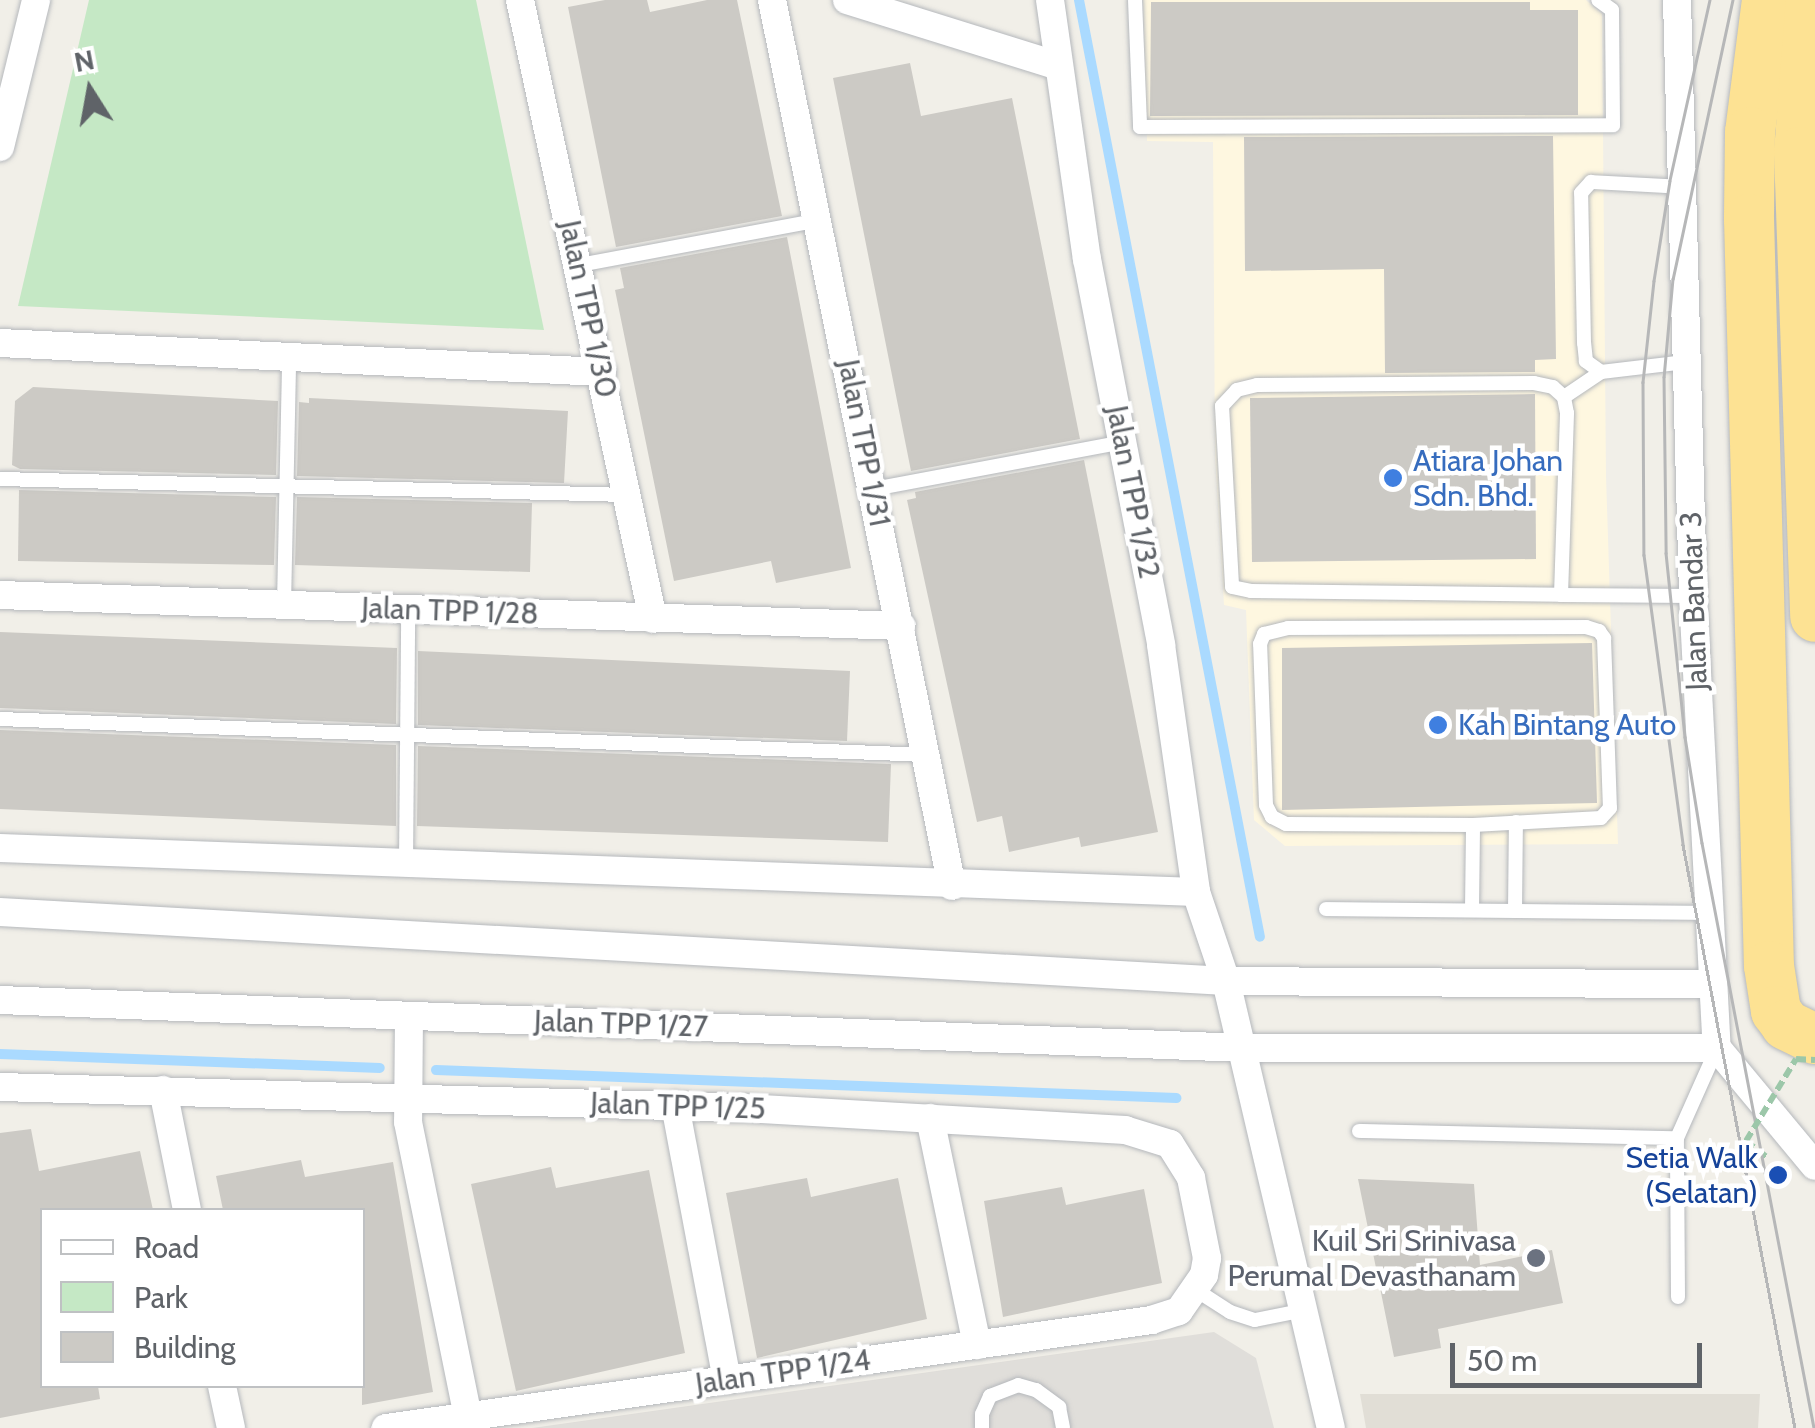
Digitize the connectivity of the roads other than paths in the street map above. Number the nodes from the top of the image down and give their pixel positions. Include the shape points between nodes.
1 (36, 0) edge
2 (520, 0) edge
3 (772, 0) edge
4 (847, 0) edge
5 (1050, 0) edge
6 (1135, 0) edge
7 (1598, 0) edge
8 (1678, 0) edge
9 (1768, 0) edge
10 (1811, 0) edge
11 (1056, 65) junction
12 (0, 148) edge
13 (1682, 187) junction
14 (819, 220) junction
15 (579, 265) junction
16 (0, 343) edge
17 (289, 357) junction
18 (1686, 362) junction
19 (602, 372) junction
20 (1601, 372) junction
21 (1564, 397) junction
22 (1125, 442) junction
23 (0, 479) edge
24 (873, 489) junction
25 (286, 490) junction
26 (627, 495) junction
27 (0, 595) edge
28 (1561, 595) junction
29 (1693, 596) junction
30 (284, 605) junction
31 (408, 610) junction
32 (1815, 617) edge
33 (654, 618) junction
34 (901, 626) junction
35 (0, 719) edge
36 (406, 738) junction
37 (928, 755) junction
38 (1516, 822) junction
39 (1474, 824) junction
40 (0, 848) edge
41 (406, 865) junction
42 (952, 886) junction
43 (1196, 892) junction
44 (1326, 908) dead end
45 (1472, 910) junction
46 (1515, 911) junction
47 (0, 912) edge
48 (1706, 913) junction
49 (1226, 980) junction
50 (1712, 984) junction
51 (0, 1000) edge
52 (409, 1016) junction
53 (1815, 1039) edge
54 (1242, 1048) junction
55 (1717, 1048) junction
56 (0, 1087) edge
57 (162, 1090) junction
58 (408, 1096) junction
59 (674, 1106) junction
60 (930, 1118) junction
61 (1359, 1131) dead end
62 (1677, 1138) junction
63 (1815, 1166) edge
64 (187, 1208) edge
65 (1678, 1297) dead end
66 (1187, 1300) junction
67 (1305, 1310) junction
68 (977, 1345) junction
69 (728, 1380) junction
70 (222, 1388) edge
71 (468, 1417) junction
72 (231, 1428) edge
73 (386, 1428) edge
74 (982, 1428) edge
75 (1063, 1428) edge
76 (1331, 1428) edge

1 - 12 street
2 - 15 street, Jalan TPP 1/30
3 - 14 street, Jalan TPP 1/31
4 - 11 street
5 - 11 street, Jalan TPP 1/32
6 - 7 lane via 1140,127 1613,126 1612,10
8 - 13 street, Jalan Bandar 3
9 - 53 highway via 1758,57 1749,219 1771,995 1786,1025
10 - 32 highway via 1799,166
11 - 22 street, Jalan TPP 1/32
13 - 18 street, Jalan Bandar 3
13 - 20 lane via 1591,182 1581,193 1584,344 1586,361
14 - 15 lane
14 - 24 street, Jalan TPP 1/31
15 - 19 street, Jalan TPP 1/30
16 - 17 street
17 - 19 street
17 - 25 lane
18 - 20 lane
18 - 29 street, Jalan Bandar 3
19 - 26 street, Jalan TPP 1/30
20 - 21 lane
21 - 28 lane
21 - 28 lane via 1553,386 1534,383 1256,386 1237,390 1222,406 1232,586 1251,592
22 - 24 lane
22 - 43 street, Jalan TPP 1/32
23 - 25 lane
24 - 34 street, Jalan TPP 1/31
25 - 26 lane
25 - 30 lane
26 - 33 street, Jalan TPP 1/30
27 - 30 street, Jalan TPP 1/28
28 - 29 lane
29 - 48 street, Jalan Bandar 3
30 - 31 street, Jalan TPP 1/28
31 - 33 street, Jalan TPP 1/28
31 - 36 lane
33 - 34 street, Jalan TPP 1/28
34 - 37 street, Jalan TPP 1/31
35 - 36 lane
36 - 37 lane
36 - 41 lane
37 - 42 street, Jalan TPP 1/31
38 - 39 lane
38 - 39 lane via 1590,822 1610,808 1599,631 1288,628 1264,634 1266,805 1272,818 1286,824
38 - 46 lane
39 - 45 lane
40 - 41 street
41 - 42 street
42 - 43 street
43 - 49 street, Jalan TPP 1/32
44 - 45 lane
45 - 46 lane
46 - 48 lane
47 - 49 street
48 - 50 street, Jalan Bandar 3
49 - 50 street
49 - 54 street, Jalan TPP 1/32
50 - 55 street, Jalan Bandar 3
51 - 52 street, Jalan TPP 1/27
52 - 54 street, Jalan TPP 1/27
52 - 58 street
54 - 55 street, Jalan TPP 1/27
54 - 67 street, Jalan TPP 1/32
55 - 62 lane
55 - 63 street
56 - 57 street, Jalan TPP 1/25
57 - 58 street, Jalan TPP 1/25
57 - 64 street
58 - 59 street, Jalan TPP 1/25
58 - 71 street via 418,1180
59 - 60 street, Jalan TPP 1/25
59 - 69 street
60 - 66 street, Jalan TPP 1/25 via 1125,1130 1170,1144 1192,1178 1207,1258
60 - 68 street
61 - 62 lane
62 - 65 lane
66 - 67 lane via 1255,1320
66 - 68 street, Jalan TPP 1/24 via 1152,1320
67 - 76 street, Jalan TPP 1/32
68 - 69 street, Jalan TPP 1/24
69 - 71 street, Jalan TPP 1/24
70 - 72 street
71 - 73 street, Jalan TPP 1/24
74 - 75 lane via 990,1396 1018,1385 1058,1407

